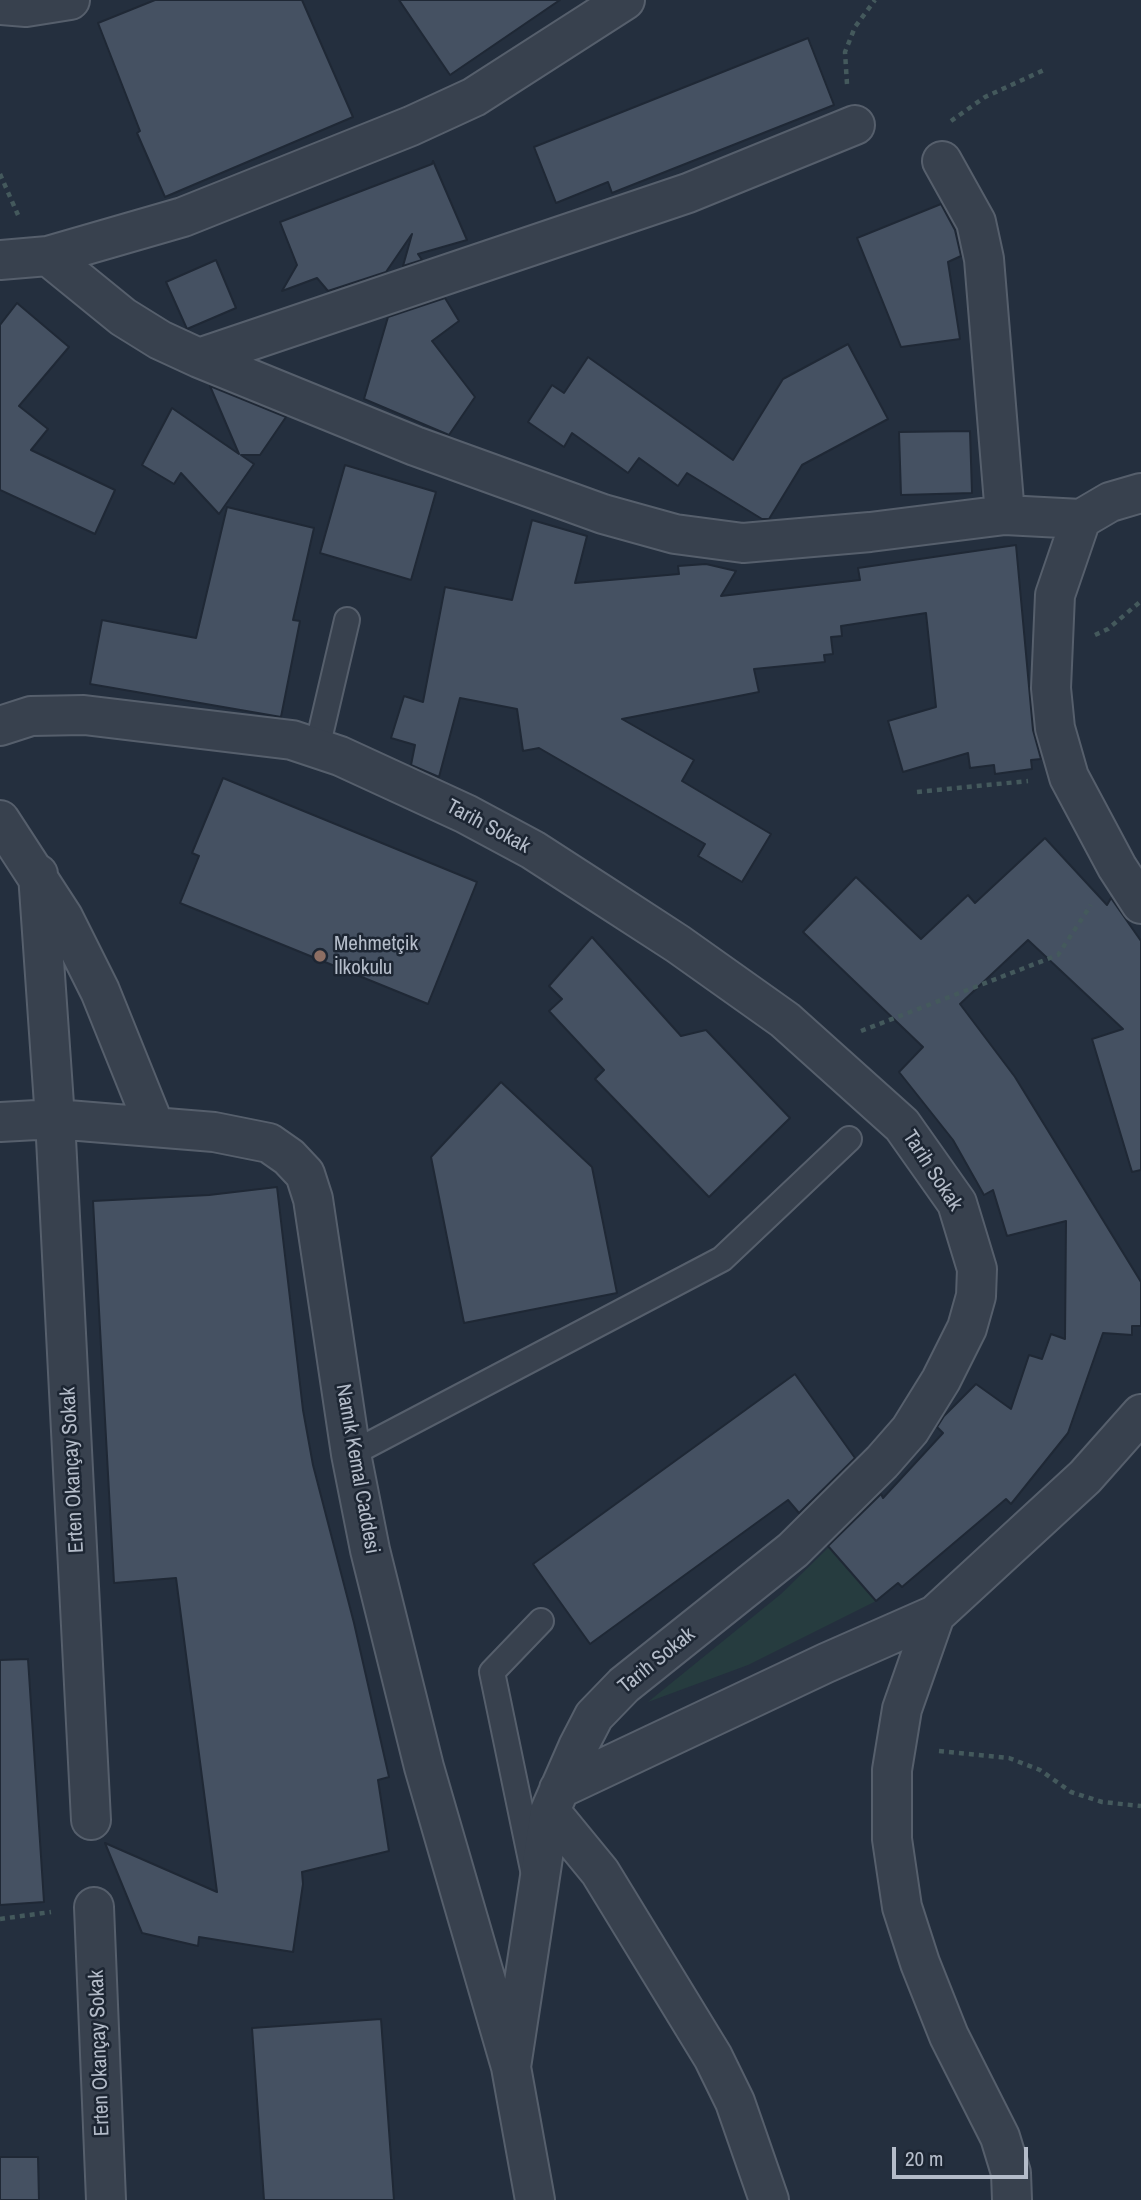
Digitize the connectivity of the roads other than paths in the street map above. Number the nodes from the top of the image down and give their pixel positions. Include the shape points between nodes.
1 (70, 0) edge
2 (625, 0) edge
3 (0, 5) edge
4 (855, 125) road end
5 (942, 161) dead end
6 (48, 256) junction
7 (0, 260) edge
8 (199, 358) junction
9 (1141, 494) edge
10 (1005, 516) junction
11 (1081, 519) junction
12 (346, 620) dead end
13 (0, 726) edge
14 (317, 748) junction
15 (0, 820) edge
16 (38, 874) junction
17 (1141, 904) edge
18 (55, 1119) junction
19 (0, 1122) edge
20 (154, 1125) junction
21 (849, 1139) dead end
22 (1141, 1414) edge
23 (351, 1454) junction
24 (935, 1615) junction
25 (541, 1621) dead end
26 (554, 1800) junction
27 (91, 1820) dead end
28 (538, 1891) junction
29 (94, 1907) road end
30 (511, 2067) junction
31 (106, 2200) edge
32 (536, 2200) edge
33 (769, 2200) edge
34 (1012, 2200) edge

1 - 3 street via 26,7
2 - 6 street via 490,88 411,126 183,218
4 - 8 street via 688,193
5 - 10 street via 976,222 984,259
6 - 7 street
6 - 8 street via 123,317
8 - 10 street via 415,446 603,514 675,534 780,541
9 - 11 street via 1110,502
10 - 11 street
11 - 17 street via 1055,595 1055,728 1069,777
12 - 14 lane
13 - 14 street, Tarih Sokak via 30,716 84,715 281,738
14 - 26 street, Tarih Sokak via 444,803 533,850 785,1020 902,1125 957,1203 977,1269 976,1296 967,1328 910,1430 793,1550 624,1685 594,1716
15 - 16 street
16 - 18 street, Erten Okançay Sokak
16 - 20 street via 100,991
18 - 19 street, Namık Kemal Caddesi
18 - 20 street, Namık Kemal Caddesi
18 - 27 street, Erten Okançay Sokak
20 - 23 street, Namık Kemal Caddesi via 268,1143 305,1174 313,1199
21 - 23 lane via 722,1259
22 - 24 street via 1085,1477
23 - 30 street, Namık Kemal Caddesi via 424,1767
24 - 26 street via 814,1668
24 - 34 street via 902,1709 892,1770 892,1839 902,1907 949,2036 1000,2137 1012,2172
25 - 28 lane via 492,1672
26 - 28 street, Tarih Sokak
26 - 33 street via 713,2057 735,2102
28 - 30 street, Tarih Sokak
29 - 31 street, Erten Okançay Sokak
30 - 32 street

